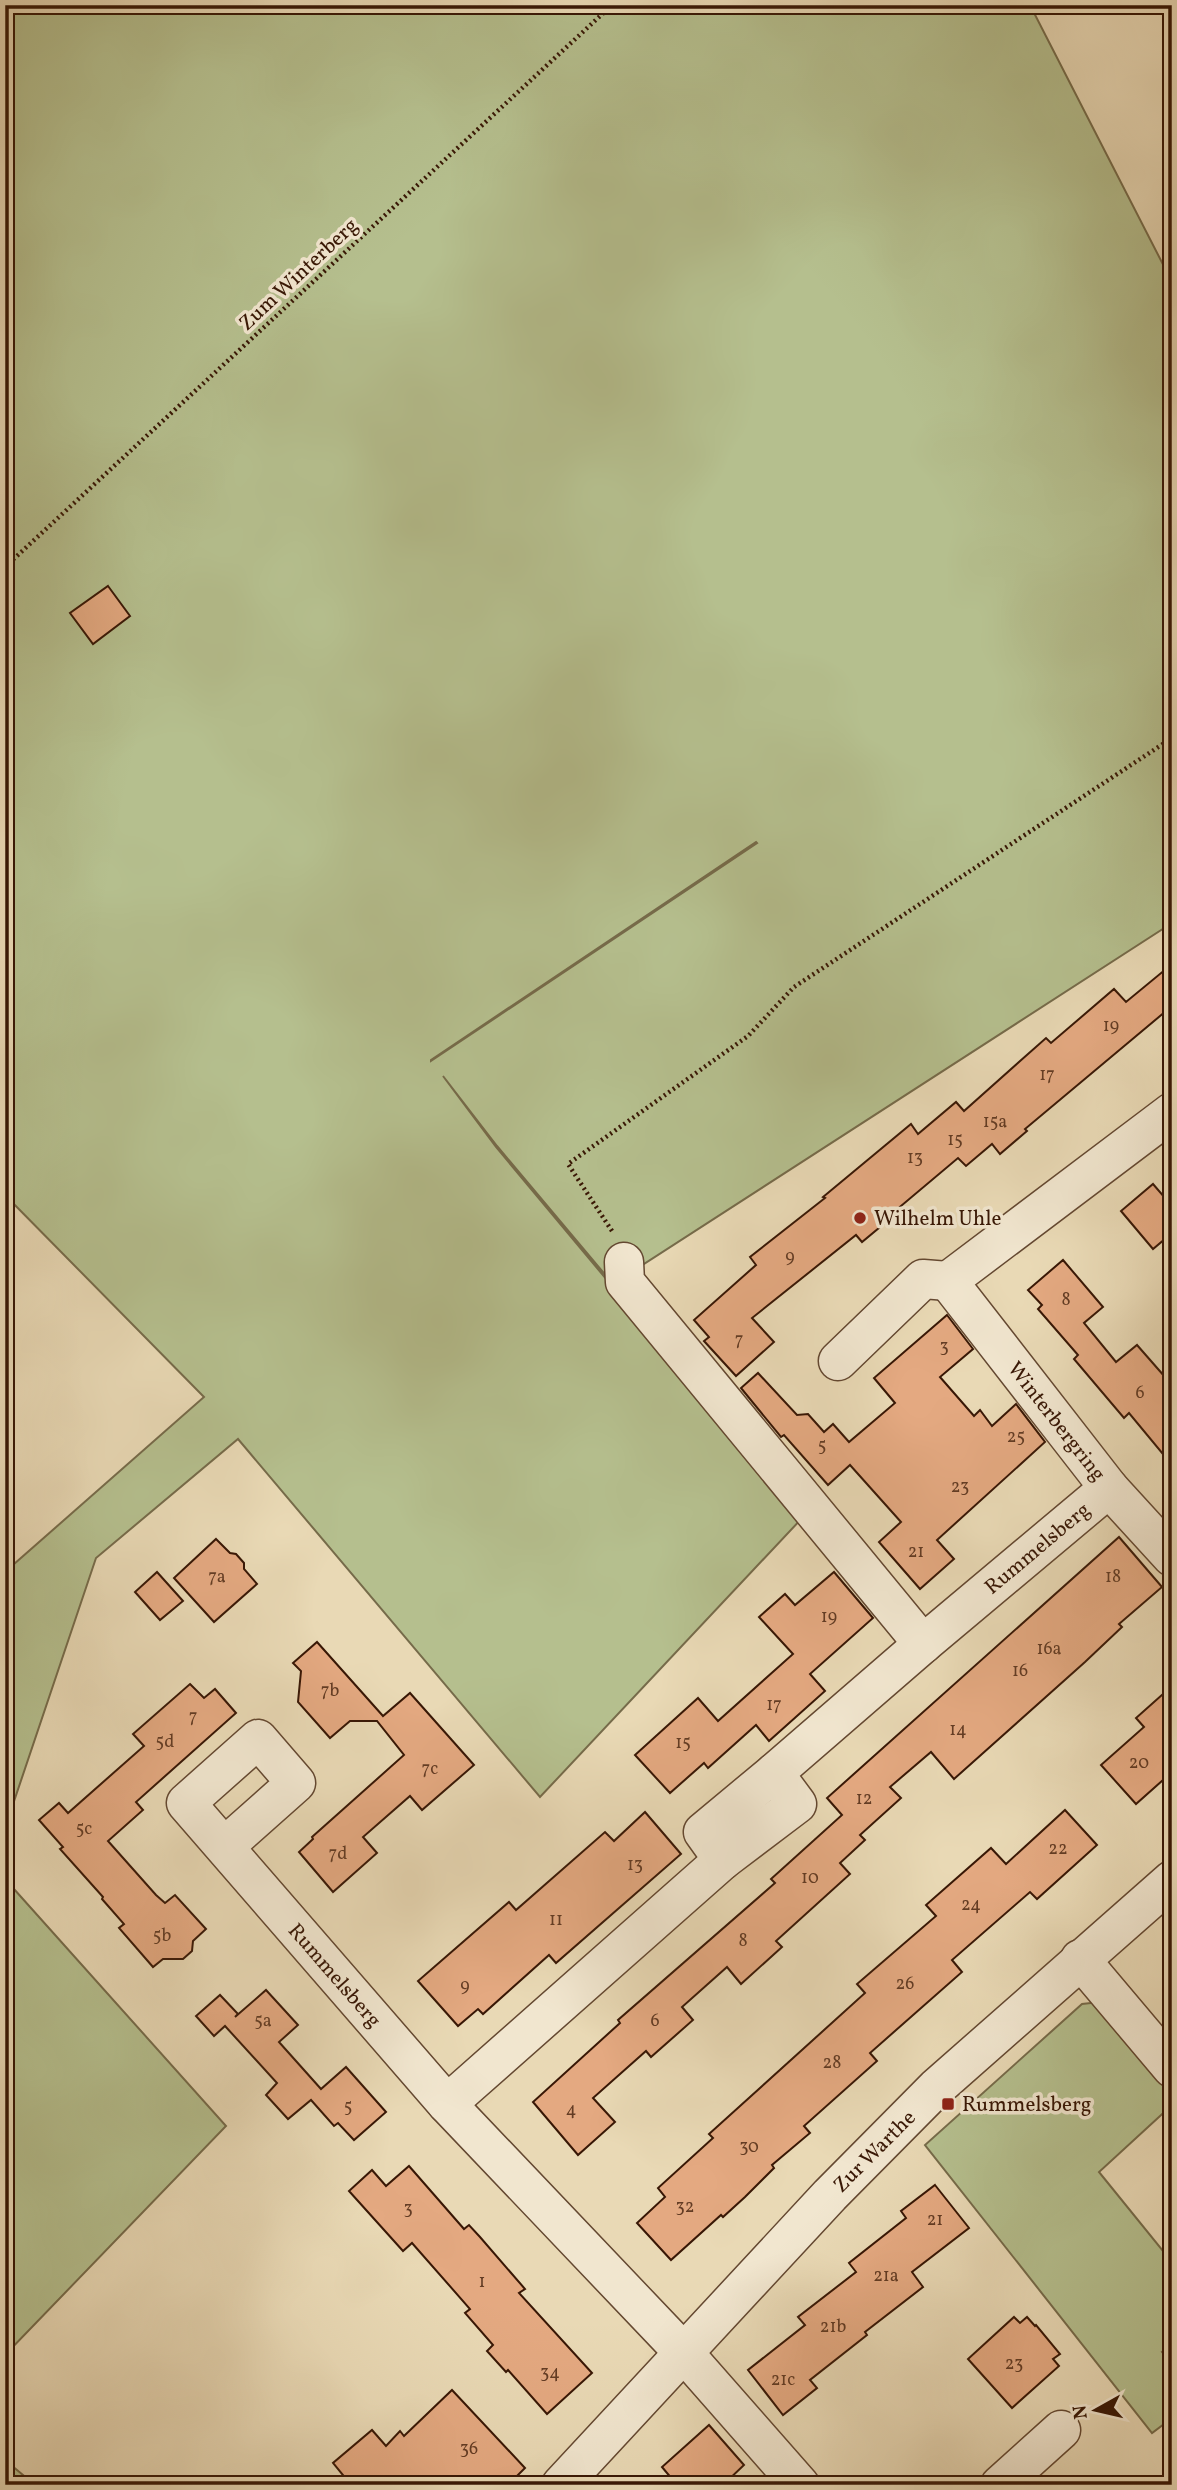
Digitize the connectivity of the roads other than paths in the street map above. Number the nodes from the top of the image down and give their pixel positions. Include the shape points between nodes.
1 (1172, 1112) edge
2 (624, 1262) road end
3 (948, 1280) junction
4 (838, 1361) dead end
5 (1109, 1488) junction
6 (1172, 1557) edge
7 (923, 1644) junction
8 (224, 1847) dead end
9 (1172, 1880) edge
10 (1080, 1959) junction
11 (1172, 2068) edge
12 (447, 2104) junction
13 (684, 2353) junction
14 (1061, 2430) dead end
15 (561, 2485) edge
16 (800, 2485) edge
17 (1000, 2485) edge

1 - 3 street
2 - 7 street via 625,1282
3 - 4 street via 923,1279
3 - 5 street, Winterbergring
5 - 6 street, Winterbergring
5 - 7 street, Rummelsberg
7 - 12 street, Rummelsberg via 775,1773 797,1804 723,1860
8 - 12 street, Rummelsberg
9 - 10 street, Zur Warthe
10 - 11 street
10 - 13 street, Zur Warthe via 936,2088
12 - 13 street, Rummelsberg
13 - 15 street, Zur Warthe
13 - 16 street
14 - 17 street

